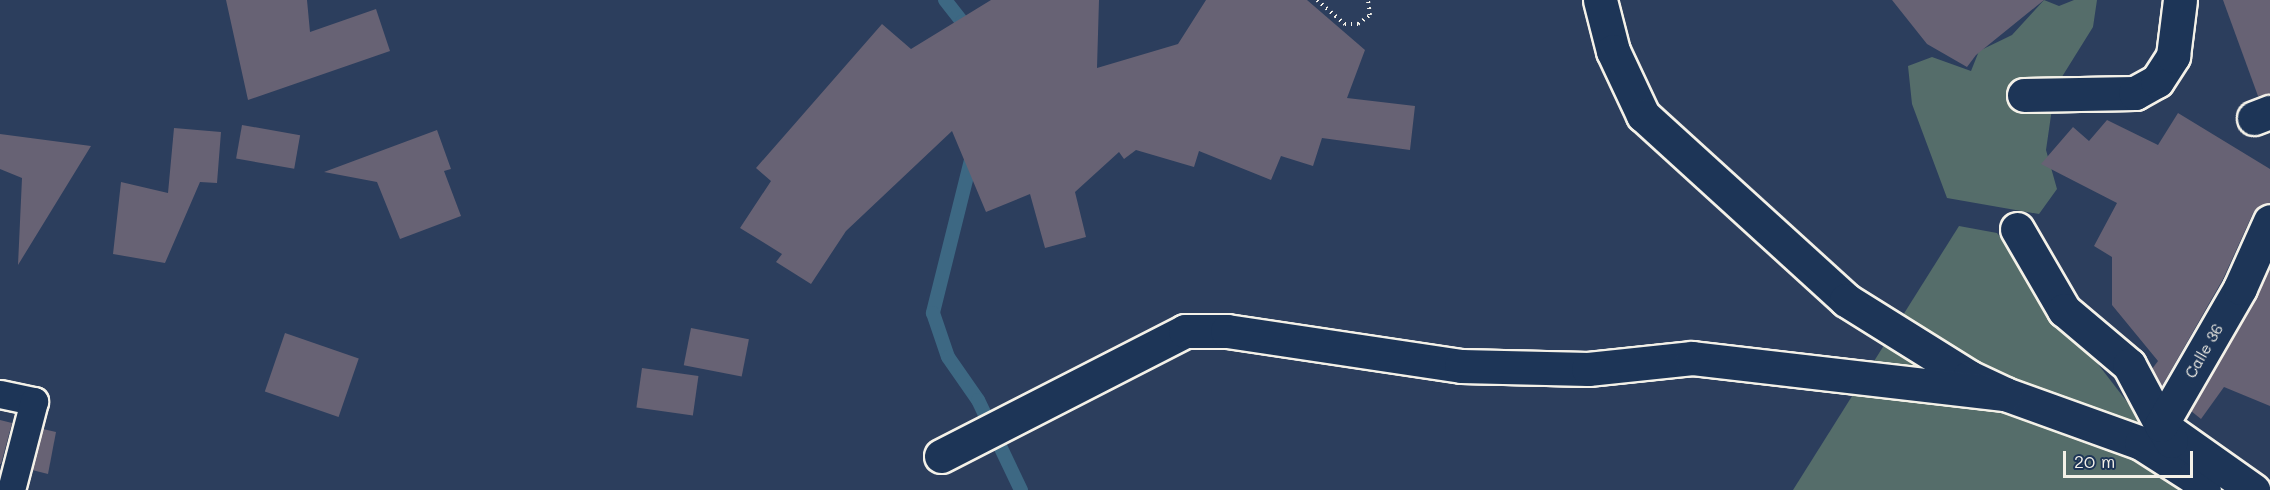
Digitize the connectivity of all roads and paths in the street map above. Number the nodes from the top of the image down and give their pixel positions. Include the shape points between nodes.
1 (1317, 0) edge
2 (1368, 0) edge
3 (1600, 0) edge
4 (2180, 0) edge
5 (2024, 95) dead end
6 (2270, 221) edge
7 (2018, 229) dead end
8 (0, 394) edge
9 (2004, 394) junction
10 (2161, 425) junction
11 (941, 456) dead end
12 (2199, 484) edge
13 (11, 490) edge
14 (2253, 490) edge

1 - 2 path via 1345,24 1358,24 1370,15
3 - 9 street via 1612,51 1644,115 1846,300 1969,377
4 - 5 street via 2173,56 2157,81 2135,93
6 - 10 street, Calle 36 via 2240,288
7 - 10 street via 2064,310 2129,365
8 - 13 street via 34,401
9 - 11 street via 1692,358 1588,369 1461,366 1227,331 1185,331
9 - 12 street via 2141,443
10 - 12 street
10 - 14 street

